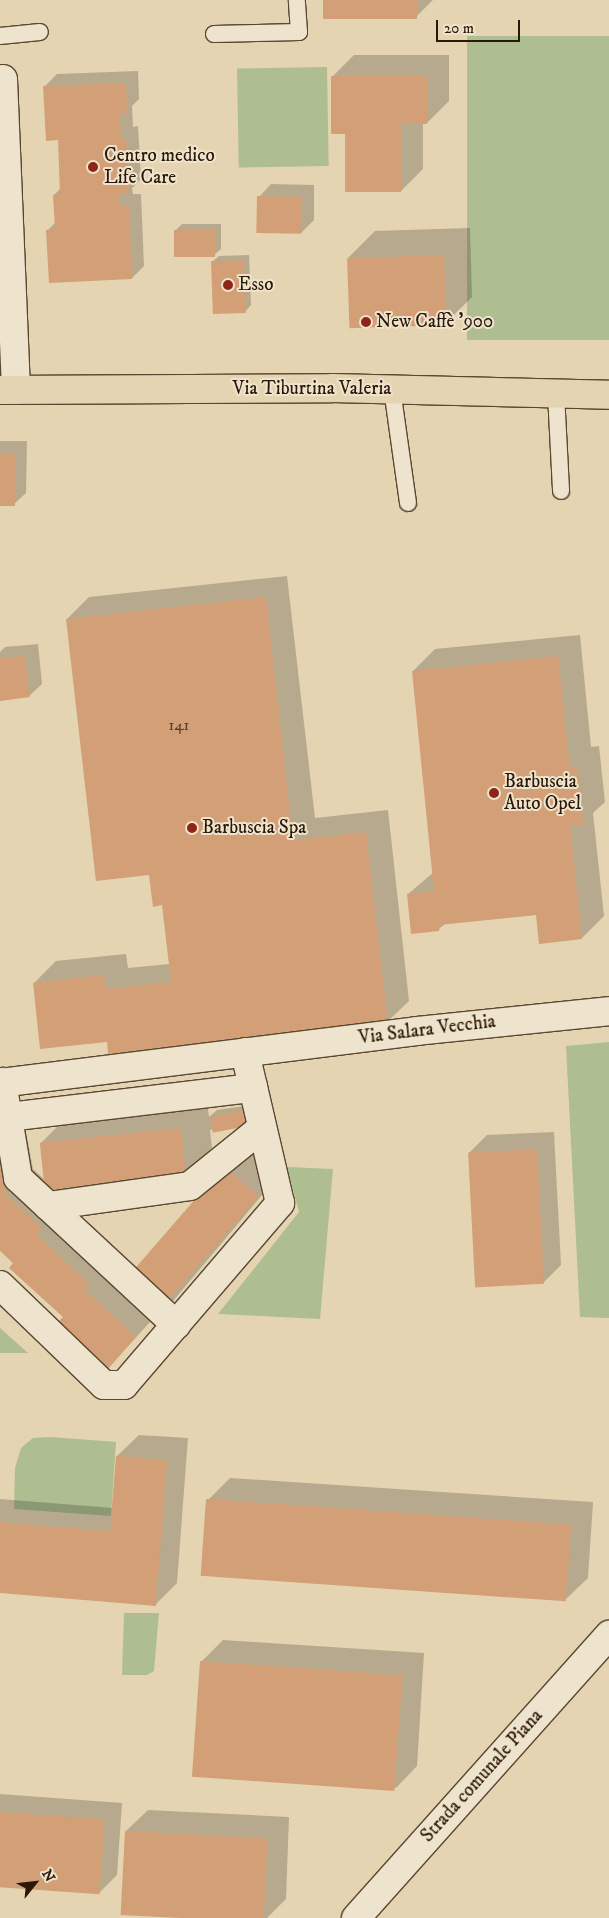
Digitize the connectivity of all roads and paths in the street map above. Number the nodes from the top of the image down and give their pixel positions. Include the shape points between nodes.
1 (297, 0) edge
2 (40, 32) dead end
3 (214, 34) dead end
4 (0, 36) edge
5 (3, 79) dead end
6 (8, 390) edge
7 (392, 390) junction
8 (556, 394) junction
9 (609, 395) edge
10 (561, 491) dead end
11 (408, 502) dead end
12 (609, 1011) edge
13 (245, 1052) junction
14 (1, 1082) edge
15 (253, 1088) junction
16 (4, 1118) edge
17 (262, 1128) junction
18 (48, 1206) junction
19 (0, 1285) edge
20 (176, 1325) junction
21 (609, 1635) edge
22 (356, 1918) edge

1 - 3 lane via 299,32
2 - 4 lane
5 - 6 street, Via Tiburtina Valeria
6 - 7 main road, Via Tiburtina Valeria
7 - 8 main road, Via Tiburtina Valeria
7 - 11 lane
8 - 9 main road, Via Tiburtina Valeria
8 - 10 lane
12 - 13 street, Via Salara Vecchia
13 - 14 street, Via Salara Vecchia
13 - 15 street
14 - 16 street, Via Salara Vecchia
15 - 16 street
15 - 17 street
16 - 18 street, Via Salara Vecchia via 18,1178
17 - 18 street via 190,1186
17 - 20 street via 280,1203
18 - 20 street, Via Salara Vecchia
19 - 20 street via 104,1385 124,1385
21 - 22 street, Strada comunale Piana

